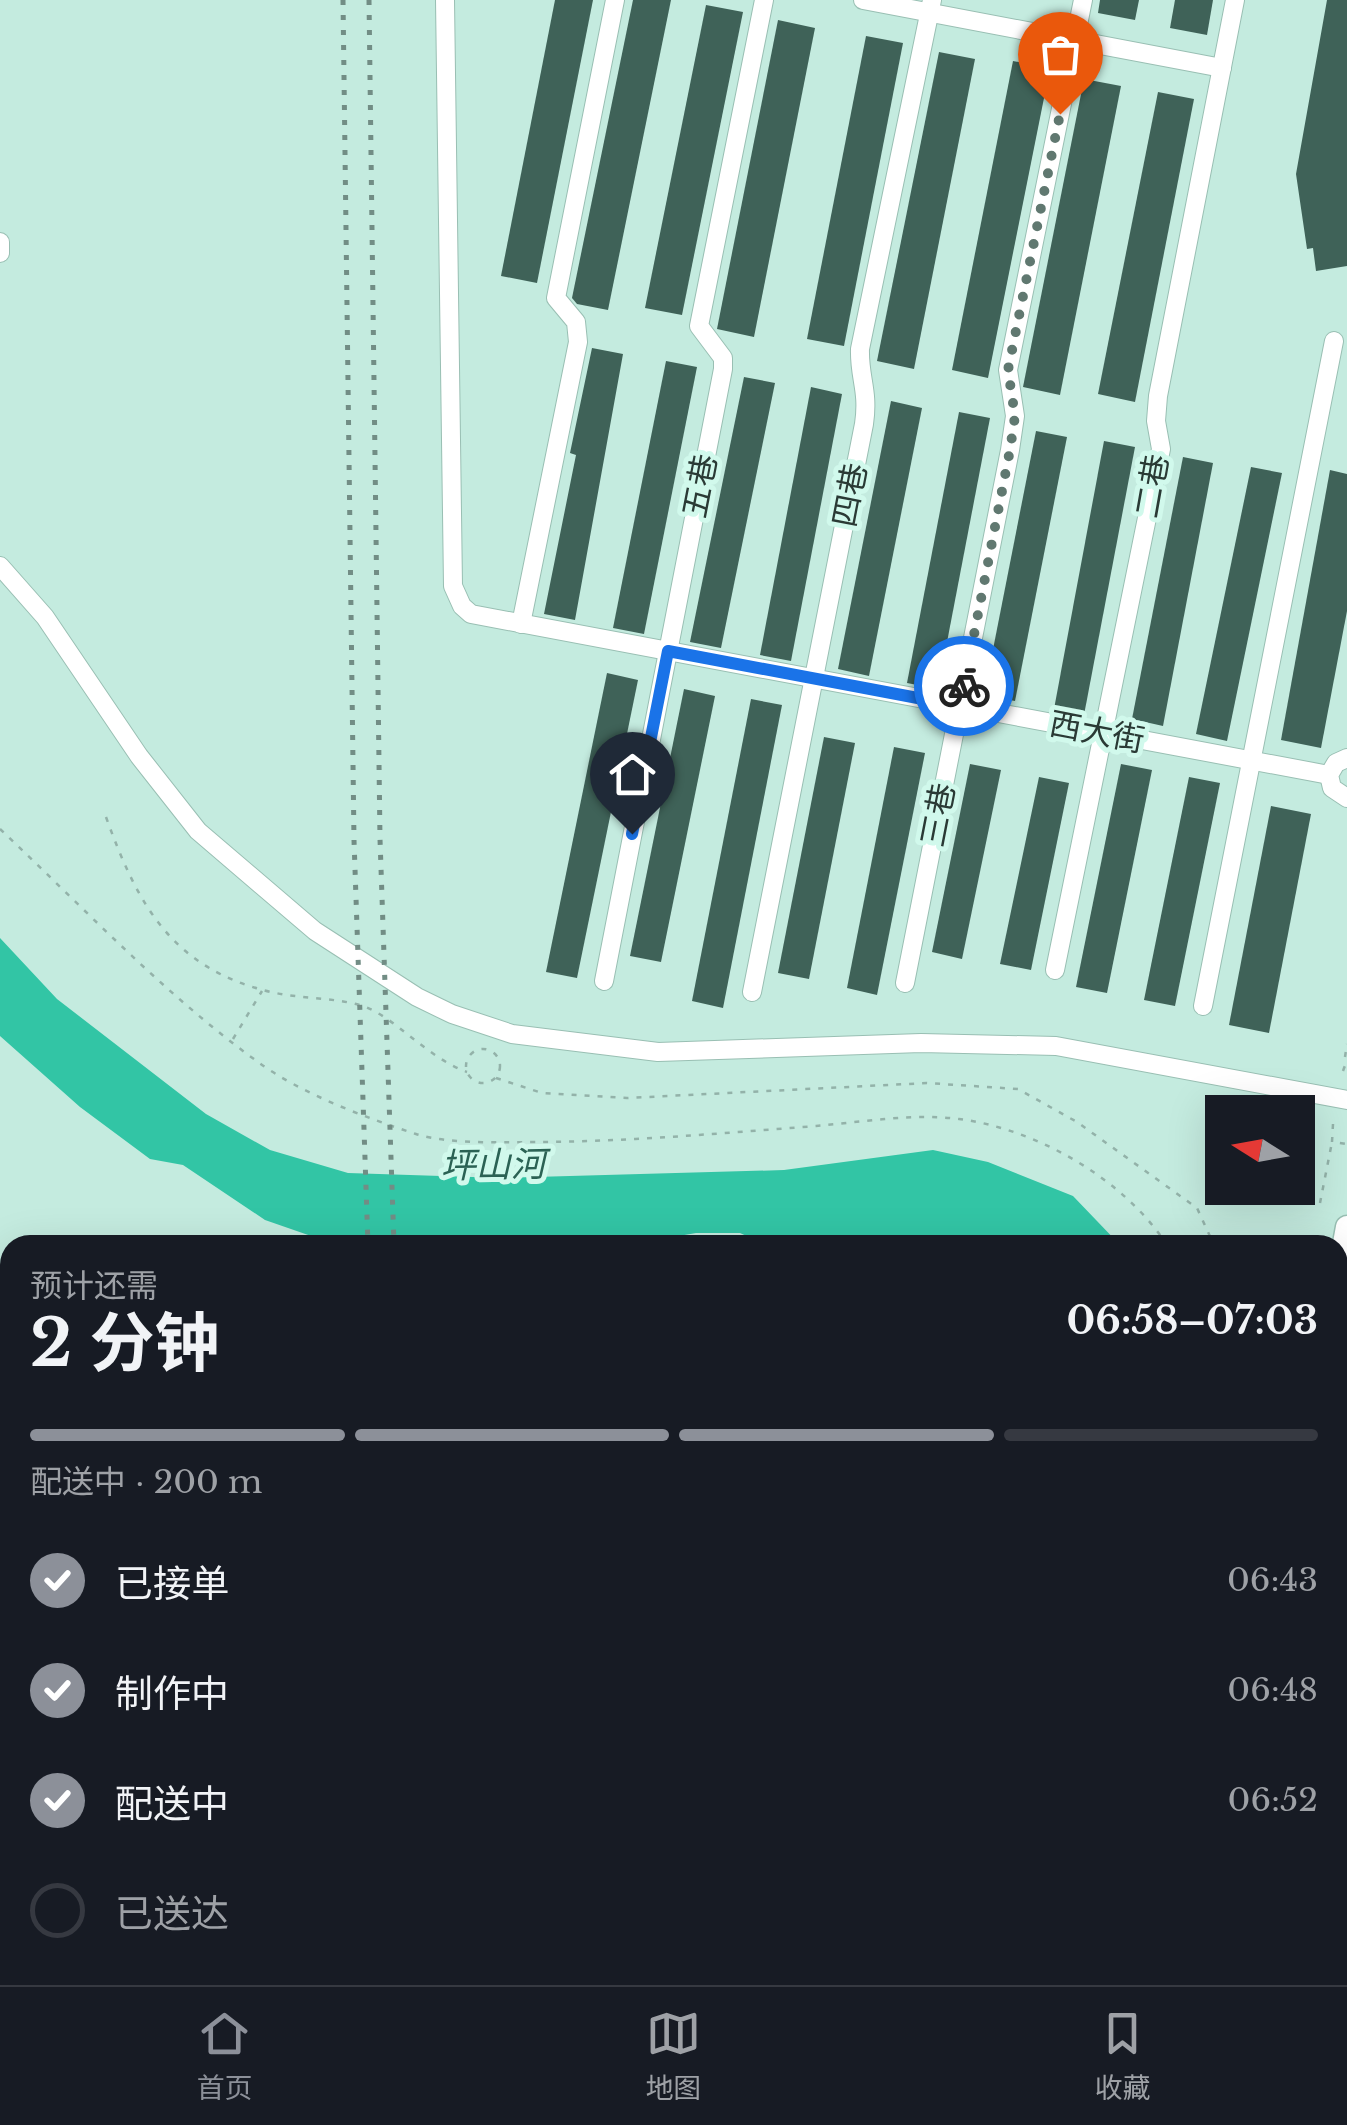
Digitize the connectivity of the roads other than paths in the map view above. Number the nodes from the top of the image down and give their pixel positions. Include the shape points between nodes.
1 (445, 0) edge
2 (614, 0) edge
3 (764, 0) edge
4 (864, 0) edge
5 (1083, 0) edge
6 (1235, 0) edge
7 (931, 6) edge
8 (1075, 40) junction
9 (1222, 68) junction
10 (0, 242) edge
11 (0, 252) edge
12 (1334, 341) dead end
13 (0, 566) edge
14 (516, 623) junction
15 (668, 651) junction
16 (814, 678) junction
17 (960, 706) junction
18 (1103, 733) junction
19 (1347, 758) edge
20 (1251, 760) junction
21 (1330, 775) junction
22 (1347, 798) edge
23 (1055, 970) dead end
24 (604, 980) dead end
25 (904, 984) dead end
26 (752, 992) dead end
27 (1203, 1006) dead end
28 (1347, 1100) edge

1 - 14 street, 西大街 via 454,586 471,614
2 - 14 street via 556,298 576,322 578,342
3 - 15 street, 五巷 via 699,326 724,358 724,369
4 - 7 street
5 - 8 street, 三巷
6 - 9 street, 二巷
7 - 8 street
7 - 16 street, 四巷 via 860,349 868,397
8 - 9 street
8 - 17 street, 三巷 via 1008,370 1015,416
9 - 18 street, 二巷 via 1158,396 1161,449
10 - 11 street
12 - 20 street
13 - 28 street via 45,617 198,831 315,931 452,1014 512,1034 658,1052 921,1043 1056,1046
14 - 15 street, 西大街
15 - 16 street, 西大街
15 - 24 street, 五巷
16 - 17 street, 西大街
16 - 26 street, 四巷
17 - 18 street, 西大街
17 - 25 street, 三巷
18 - 20 street, 西大街
18 - 23 street, 二巷
19 - 21 street
20 - 21 street, 西大街
20 - 27 street
21 - 22 street via 1332,788

